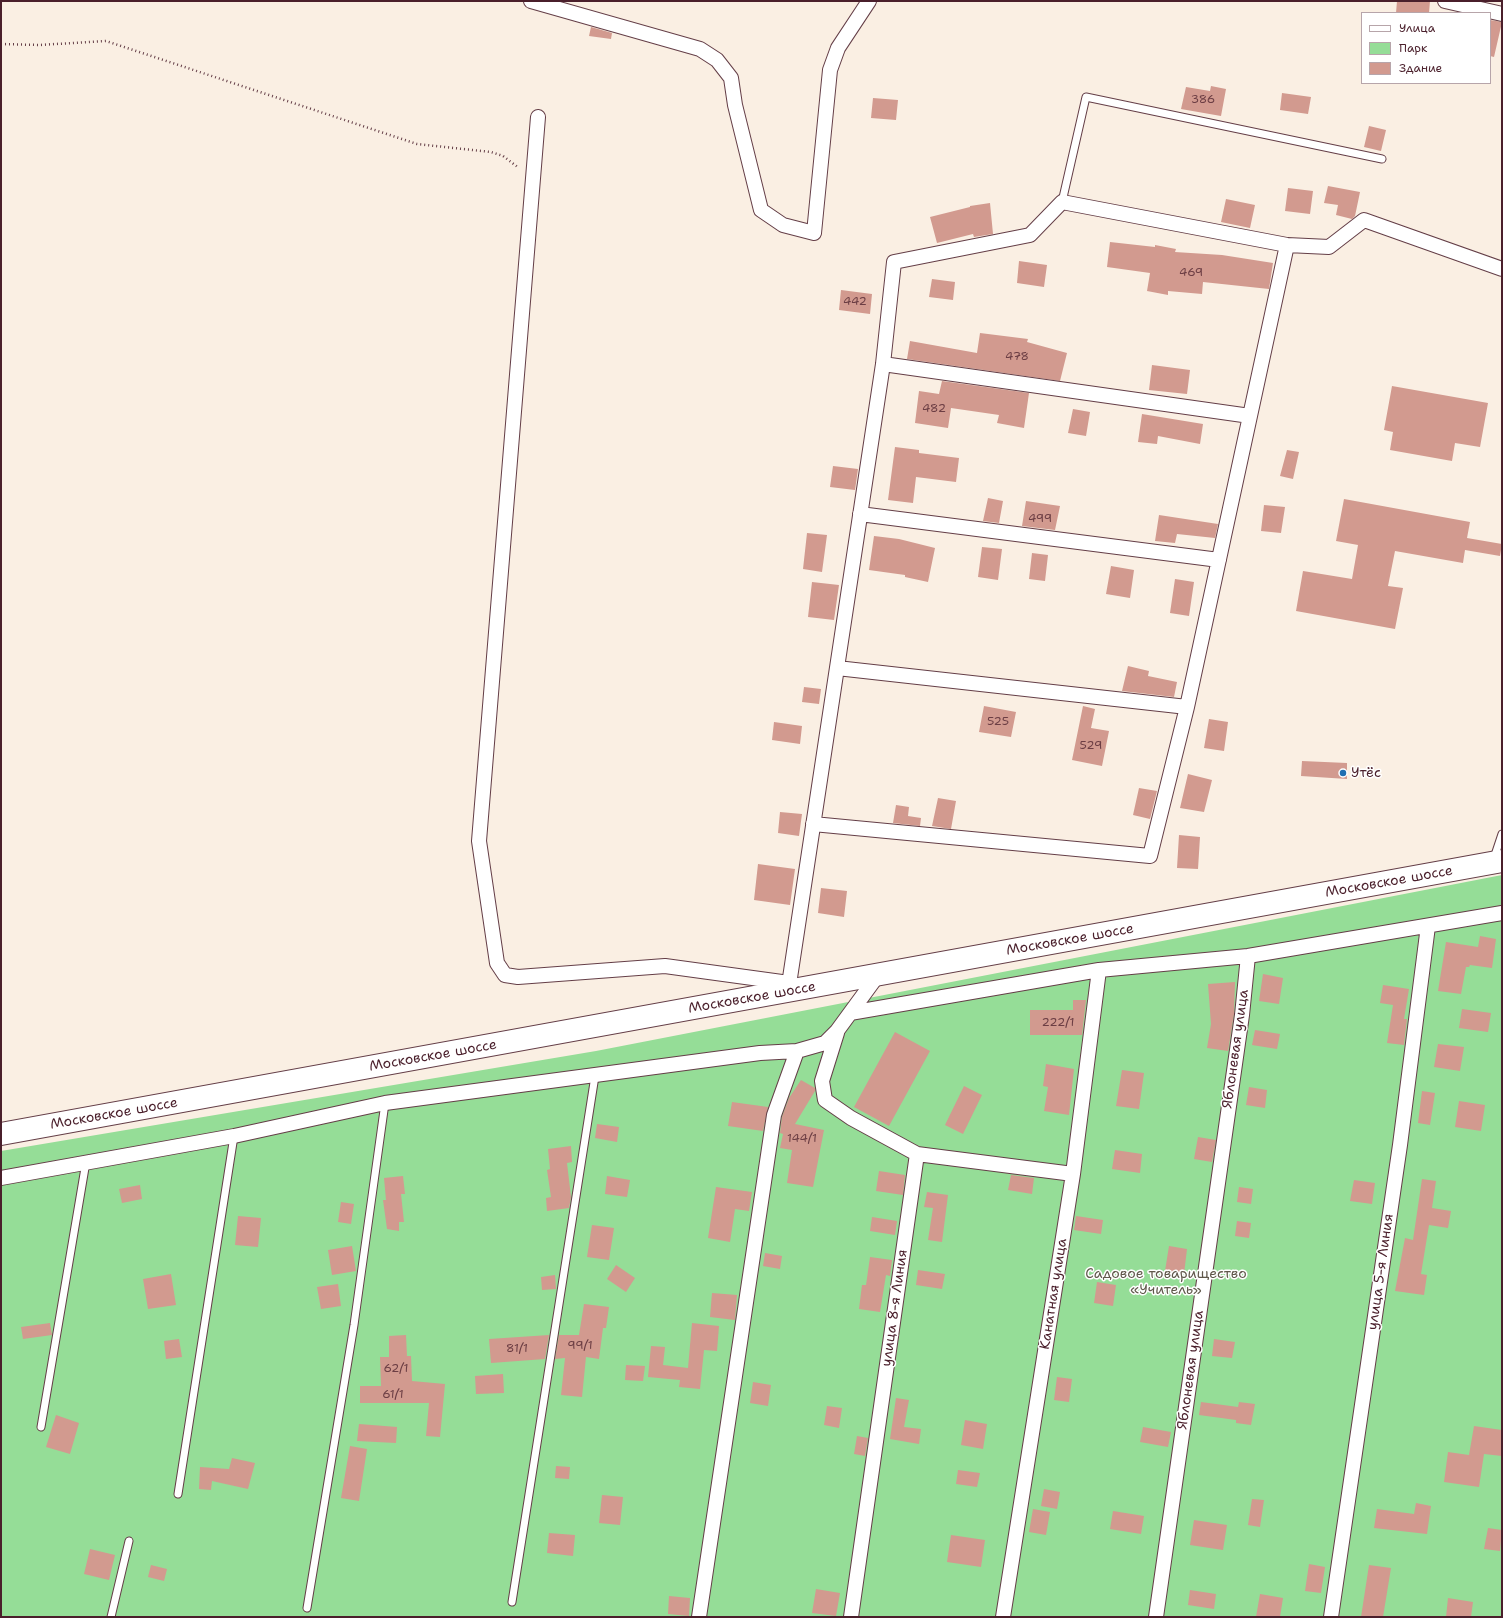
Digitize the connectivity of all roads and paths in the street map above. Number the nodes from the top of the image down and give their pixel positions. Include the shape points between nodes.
1 (531, 1) edge
2 (869, 1) edge
3 (1445, 1) edge
4 (1502, 14) edge
5 (1, 44) edge
6 (538, 117) dead end
7 (1382, 159) dead end
8 (532, 183) junction
9 (1062, 202) junction
10 (1287, 245) junction
11 (1502, 269) edge
12 (883, 364) junction
13 (1250, 416) junction
14 (860, 514) junction
15 (1219, 560) junction
16 (837, 668) junction
17 (1187, 707) junction
18 (813, 824) junction
19 (1502, 834) edge
20 (1497, 862) edge
21 (1502, 913) edge
22 (1428, 926) junction
23 (1248, 956) junction
24 (1099, 970) junction
25 (878, 975) junction
26 (789, 987) junction
27 (850, 1013) junction
28 (837, 1031) junction
29 (797, 1051) junction
30 (595, 1076) junction
31 (385, 1104) junction
32 (1, 1134) edge
33 (234, 1136) junction
34 (917, 1154) junction
35 (86, 1162) junction
36 (1072, 1174) junction
37 (1, 1178) edge
38 (41, 1427) dead end
39 (178, 1494) dead end
40 (129, 1541) dead end
41 (512, 1602) dead end
42 (307, 1608) dead end
43 (111, 1617) edge
44 (699, 1617) edge
45 (851, 1617) edge
46 (1003, 1617) edge
47 (1156, 1617) edge
48 (1330, 1617) edge

1 - 2 street via 700,49 717,60 731,78 761,210 783,225 814,233 830,70 838,48
3 - 4 street
5 - 8 path via 106,41 417,144 480,150 503,156 518,167
6 - 8 street
7 - 9 lane via 1086,97
8 - 26 street via 479,841 497,963 505,975 518,977 665,966
9 - 10 street
9 - 12 street via 1030,235 894,262
10 - 11 street via 1329,247 1364,220
10 - 13 street
12 - 13 street
12 - 14 street
13 - 15 street
14 - 15 street
14 - 16 street
15 - 17 street
16 - 17 street
16 - 18 street
17 - 18 street via 1150,856
18 - 26 street
19 - 20 lane
20 - 25 highway, Московское шоссе
21 - 22 street
22 - 23 street
22 - 48 street, улица 5-я Линия via 1400,1145
23 - 24 street
23 - 47 street, Яблоневая улица via 1242,1015
24 - 27 street
24 - 36 street, Канатная улица
25 - 26 highway, Московское шоссе
25 - 27 street
26 - 32 highway, Московское шоссе
27 - 28 street
28 - 29 street via 825,1043
28 - 34 street via 822,1080 825,1100 851,1118
29 - 30 street via 760,1053
29 - 44 street via 774,1115
30 - 31 street
30 - 41 lane
31 - 33 street
31 - 42 lane via 354,1325
33 - 35 street
33 - 39 lane
34 - 36 street
34 - 45 street, улица 8-я Линия
35 - 37 street
35 - 38 lane
36 - 46 street, Канатная улица
40 - 43 lane

